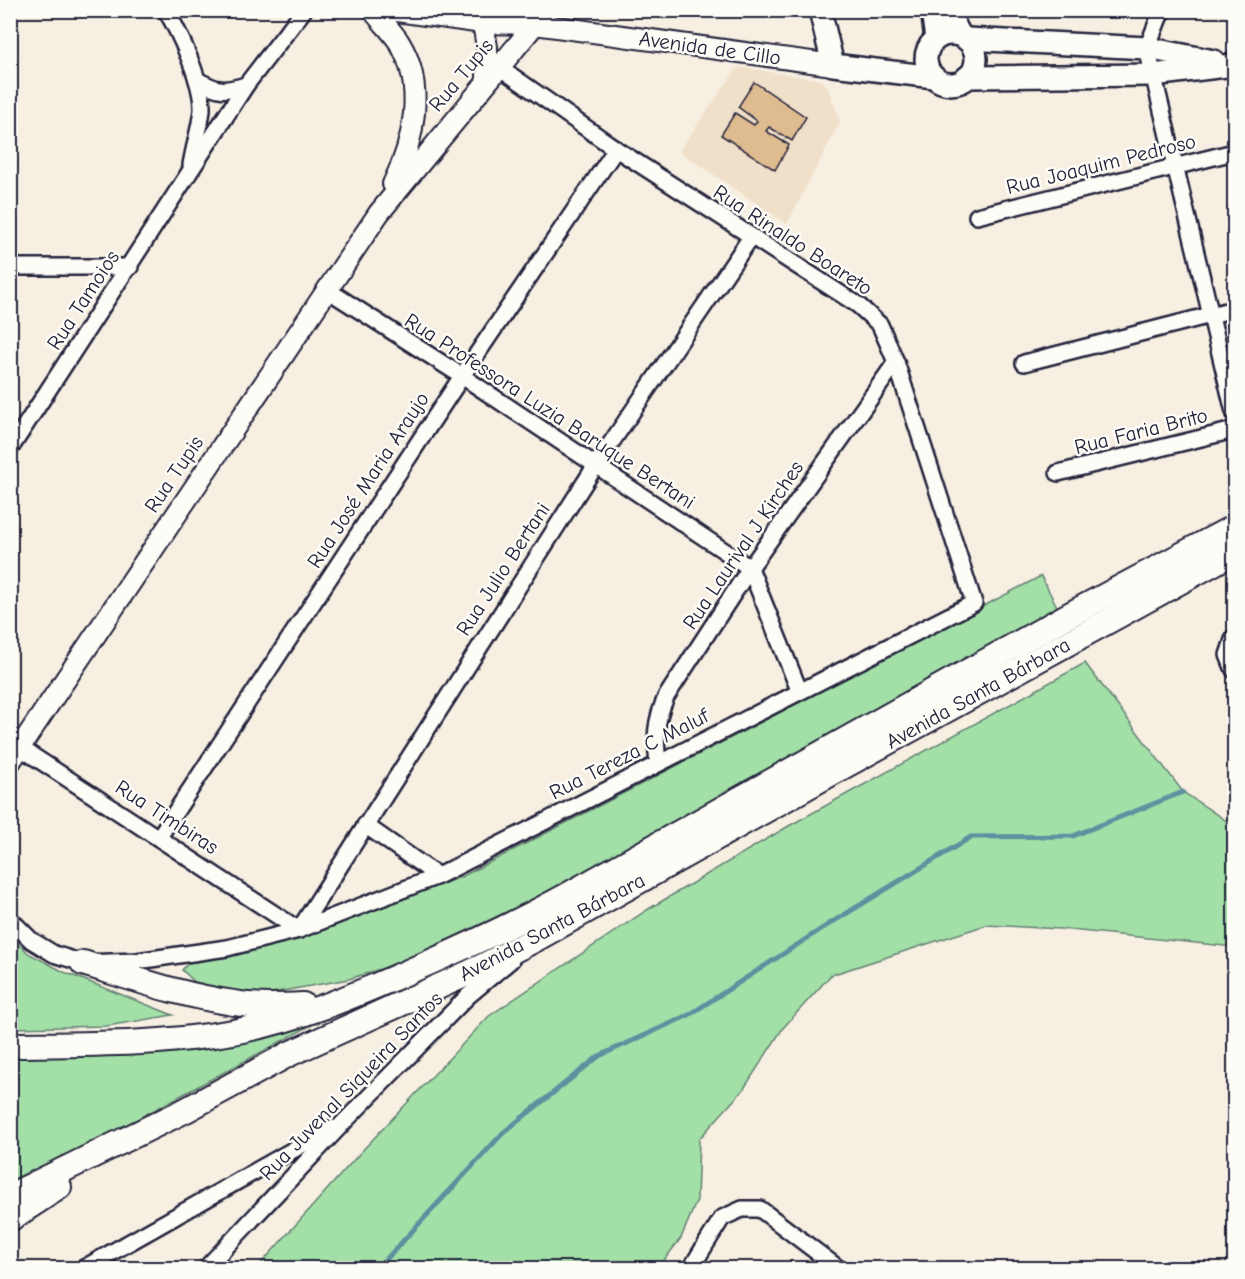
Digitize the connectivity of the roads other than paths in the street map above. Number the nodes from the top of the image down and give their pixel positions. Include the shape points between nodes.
1 (166, 10) edge
2 (304, 10) edge
3 (373, 10) edge
4 (390, 10) edge
5 (820, 10) edge
6 (1162, 10) edge
7 (944, 11) edge
8 (535, 17) edge
9 (483, 23) junction
10 (963, 37) junction
11 (933, 42) junction
12 (1147, 48) junction
13 (833, 65) junction
14 (1233, 65) edge
15 (886, 71) junction
16 (493, 73) junction
17 (1153, 75) junction
18 (934, 77) junction
19 (967, 77) junction
20 (197, 80) junction
21 (246, 84) junction
22 (413, 127) junction
23 (432, 147) junction
24 (616, 149) junction
25 (1234, 152) edge
26 (1175, 167) junction
27 (189, 173) junction
28 (378, 213) junction
29 (977, 216) dead end
30 (751, 237) junction
31 (10, 267) edge
32 (129, 267) junction
33 (326, 290) junction
34 (1234, 309) edge
35 (1211, 315) junction
36 (896, 362) junction
37 (1024, 363) dead end
38 (462, 376) junction
39 (1234, 412) edge
40 (1234, 430) edge
41 (11, 447) edge
42 (596, 465) junction
43 (1058, 473) dead end
44 (1234, 527) edge
45 (1234, 552) edge
46 (750, 568) junction
47 (974, 603) joint
48 (1075, 625) junction
49 (1234, 637) edge
50 (1234, 670) edge
51 (799, 690) junction
52 (14, 751) edge
53 (657, 763) junction
54 (365, 825) junction
55 (159, 837) junction
56 (438, 876) junction
57 (10, 919) edge
58 (299, 930) junction
59 (534, 940) junction
60 (83, 963) junction
61 (333, 1005) junction
62 (10, 1045) edge
63 (186, 1110) junction
64 (345, 1121) junction
65 (10, 1196) edge
66 (10, 1219) edge
67 (84, 1269) edge
68 (206, 1269) edge
69 (691, 1269) edge
70 (838, 1269) edge

1 - 20 street, Rua Tamoios
2 - 21 street, Rua Tamoios
3 - 22 street, Rua Tupis via 400,43 410,68 415,95
4 - 9 street, Avenida de Cillo
5 - 13 main road
6 - 12 street
7 - 10 main road
7 - 11 main road
8 - 9 street, Avenida de Cillo
8 - 13 street, Avenida de Cillo
8 - 16 street, Rua Tupis
9 - 16 street
10 - 11 main road via 952,34
10 - 12 main road
10 - 19 main road via 976,62
11 - 15 main road
11 - 18 main road via 926,62
12 - 14 main road
12 - 17 street
13 - 15 main road, Avenida de Cillo
14 - 17 main road
15 - 18 main road, Avenida de Cillo
16 - 23 street, Rua Tupis
16 - 24 street, Rua Rinaldo Boareto
17 - 19 main road
17 - 26 street
18 - 19 main road via 947,83
20 - 21 street via 214,89
20 - 27 street, Rua Tamoios via 202,109
21 - 27 street, Rua Tamoios
22 - 23 street via 417,136
22 - 28 street, Rua Tupis via 402,167
23 - 28 street, Rua Tupis
24 - 30 street, Rua Rinaldo Boareto
24 - 38 street, Rua José Maria Araujo
25 - 26 street, Rua Joaquim Pedroso
26 - 29 street, Rua Joaquim Pedroso
26 - 35 street
27 - 32 street, Rua Tamoios
28 - 33 street, Rua Tupis
30 - 36 street, Rua Rinaldo Boareto via 858,305 880,325
30 - 42 street, Rua Julio Bertani
31 - 32 street
32 - 41 street, Rua Tamoios
33 - 38 street, Rua Professora Luzia Baruque Bertani
33 - 52 street, Rua Tupis
34 - 35 street
35 - 37 street
35 - 39 street
36 - 46 street, Rua Laurival J Kirches
36 - 47 street, Rua Rinaldo Boareto
38 - 42 street, Rua Professora Luzia Baruque Bertani
38 - 55 street, Rua José Maria Araujo
40 - 43 street, Rua Faria Brito
42 - 46 street, Rua Professora Luzia Baruque Bertani
42 - 54 street, Rua Julio Bertani
44 - 48 main road
45 - 48 main road
46 - 51 street
46 - 53 street, Rua Laurival J Kirches via 666,697 657,716
47 - 51 street, Rua Tereza C Maluf
48 - 59 main road, Avenida Santa Bárbara
48 - 61 main road, Avenida Santa Bárbara via 518,922
49 - 50 street via 1228,655
51 - 53 street, Rua Tereza C Maluf
52 - 55 street, Rua Timbiras
53 - 56 street, Rua Tereza C Maluf
54 - 56 street
54 - 58 street, Rua Julio Bertani
55 - 58 street, Rua Timbiras
56 - 58 street, Rua Tereza C Maluf
57 - 60 street, Rua Tereza C Maluf via 31,940 54,954
58 - 60 street, Rua Tereza C Maluf via 228,948 137,961
59 - 63 main road, Avenida Santa Bárbara via 289,1054
59 - 64 street, Rua Juvenal Siqueira Santos via 468,996
60 - 61 main road via 233,1003
61 - 62 main road, Avenida Santa Bárbara via 260,1026 203,1036 162,1041
63 - 65 main road, Avenida Santa Bárbara
63 - 66 main road
64 - 67 street
64 - 68 street, Rua Juvenal Siqueira Santos
69 - 70 street via 723,1218 742,1209 760,1209

